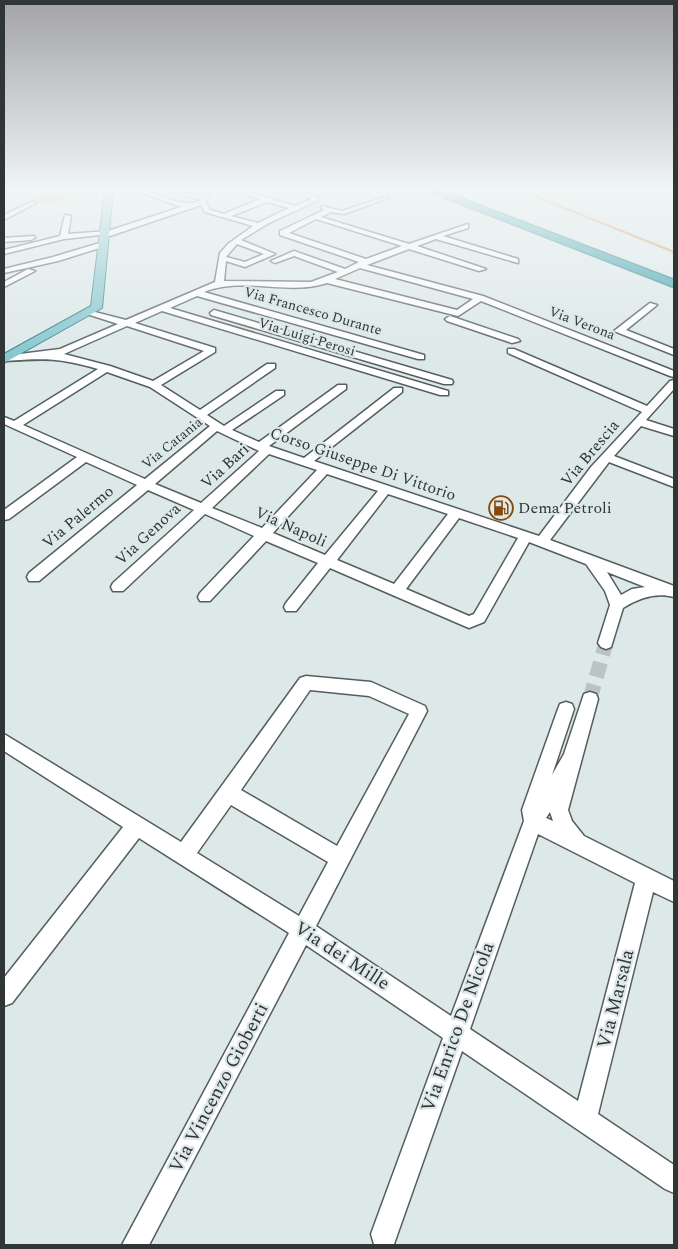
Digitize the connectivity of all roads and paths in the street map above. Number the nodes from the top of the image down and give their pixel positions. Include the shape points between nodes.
1 (77, 249) edge
2 (103, 249) edge
3 (229, 249) edge
4 (258, 249) edge
5 (326, 249) edge
6 (401, 249) edge
7 (415, 249) edge
8 (477, 249) edge
9 (584, 249) edge
10 (596, 249) edge
11 (223, 258) junction
12 (55, 259) junction
13 (275, 261) dead end
14 (515, 261) dead end
15 (362, 263) junction
16 (482, 269) dead end
17 (4, 272) edge
18 (343, 272) junction
19 (360, 278) dead end
20 (674, 279) edge
21 (327, 280) junction
22 (5, 283) edge
23 (219, 283) junction
24 (674, 284) edge
25 (389, 286) dead end
26 (197, 293) junction
27 (437, 298) dead end
28 (480, 298) junction
29 (177, 301) junction
30 (653, 305) dead end
31 (162, 308) junction
32 (90, 312) junction
33 (458, 313) junction
34 (450, 319) junction
35 (127, 322) junction
36 (440, 326) dead end
37 (674, 352) edge
38 (48, 356) junction
39 (421, 357) dead end
40 (5, 358) edge
41 (271, 366) dead end
42 (106, 368) junction
43 (674, 374) edge
44 (448, 382) dead end
45 (674, 383) edge
46 (154, 385) junction
47 (342, 387) dead end
48 (398, 390) dead end
49 (280, 393) dead end
50 (444, 393) dead end
51 (647, 410) junction
52 (200, 414) junction
53 (4, 420) edge
54 (638, 420) junction
55 (15, 425) junction
56 (220, 429) junction
57 (674, 433) edge
58 (264, 448) junction
59 (85, 457) junction
60 (607, 457) junction
61 (306, 462) junction
62 (326, 468) junction
63 (674, 483) edge
64 (145, 484) junction
65 (386, 490) junction
66 (203, 507) junction
67 (455, 514) junction
68 (4, 516) edge
69 (263, 534) junction
70 (526, 536) junction
71 (541, 542) junction
72 (592, 561) junction
73 (326, 562) junction
74 (34, 577) dead end
75 (118, 587) dead end
76 (396, 591) junction
77 (672, 591) edge
78 (205, 597) dead end
79 (617, 606) junction
80 (291, 608) dead end
81 (606, 643) tunnel mouth
82 (590, 699) tunnel mouth
83 (566, 709) dead end
84 (4, 742) edge
85 (572, 757) junction
86 (228, 793) junction
87 (533, 821) junction
88 (136, 825) junction
89 (578, 844) junction
90 (184, 856) junction
91 (341, 859) junction
92 (646, 878) junction
93 (674, 892) edge
94 (303, 930) junction
95 (4, 994) edge
96 (456, 1032) junction
97 (585, 1119) junction
98 (674, 1180) edge
99 (384, 1234) dead end
100 (135, 1245) edge

1 - 12 street
2 - 32 main road via 96,304
3 - 11 street
4 - 11 street via 271,254 244,265
5 - 15 street, Via Verona
6 - 15 street
7 - 16 street
8 - 14 street
9 - 24 highway
10 - 20 highway
11 - 23 street
12 - 17 street
12 - 22 street
13 - 18 street via 294,253
15 - 18 street
15 - 28 street, Via Verona
18 - 19 street
18 - 21 street
21 - 23 street via 312,285
21 - 33 street
23 - 26 street
25 - 27 street
26 - 29 street
26 - 39 street, Via Francesco Durante
28 - 33 street
28 - 43 street, Via Verona
29 - 31 street
29 - 44 street
30 - 37 street via 618,331
31 - 35 street
31 - 50 street, Via Luigi Perosi
32 - 35 street
32 - 40 main road
33 - 34 street
34 - 36 street
34 - 51 street, Via Brescia
35 - 38 street
35 - 46 street via 212,350
38 - 40 street
38 - 42 street, Corso Giuseppe Di Vittorio via 66,357
41 - 52 street
42 - 46 street, Corso Giuseppe Di Vittorio
42 - 55 street
45 - 51 street, Via Brescia
46 - 52 street, Corso Giuseppe Di Vittorio
47 - 58 street, Via Bari
48 - 61 street
49 - 56 street, Via Catania
51 - 54 street, Via Brescia
52 - 56 street, Corso Giuseppe Di Vittorio
53 - 55 street, Via Napoli
54 - 57 street
54 - 60 street, Via Brescia
55 - 59 street, Via Napoli
56 - 58 street, Corso Giuseppe Di Vittorio
56 - 64 street, Via Catania
58 - 61 street, Corso Giuseppe Di Vittorio
58 - 66 street, Via Bari
59 - 64 street, Via Napoli
59 - 68 street
60 - 63 street
60 - 71 street, Via Brescia
61 - 62 street, Corso Giuseppe Di Vittorio
62 - 65 street, Corso Giuseppe Di Vittorio
62 - 69 street
64 - 66 street, Via Napoli
64 - 74 street, Via Palermo
65 - 67 street, Corso Giuseppe Di Vittorio
65 - 73 street
66 - 69 street, Via Napoli
66 - 75 street, Via Genova
67 - 70 street, Corso Giuseppe Di Vittorio
67 - 76 street
69 - 73 street, Via Napoli
69 - 78 street
70 - 71 street, Corso Giuseppe Di Vittorio
70 - 76 street, Via Napoli via 475,620 464,620
71 - 72 street, Corso Giuseppe Di Vittorio
72 - 77 street, Corso Giuseppe Di Vittorio
72 - 79 street via 612,589
73 - 76 street, Via Napoli
73 - 80 street
77 - 79 street via 637,593
79 - 81 street
82 - 85 street
83 - 87 street, Via Enrico De Nicola via 531,810
84 - 88 street, Via dei Mille
85 - 87 street, Via Enrico De Nicola
85 - 89 street via 559,810 564,826
86 - 90 street
86 - 91 street
86 - 91 street, Via Vincenzo Gioberti via 306,683 371,689 419,711
87 - 89 street
87 - 96 street, Via Enrico De Nicola
88 - 90 street, Via dei Mille
88 - 95 street
89 - 92 street
90 - 94 street, Via dei Mille
91 - 94 street, Via Vincenzo Gioberti
92 - 93 street
92 - 97 street, Via Marsala
94 - 96 street, Via dei Mille
94 - 100 street, Via Vincenzo Gioberti
96 - 97 street, Via dei Mille
96 - 99 street, Via Enrico De Nicola
97 - 98 street, Via dei Mille

